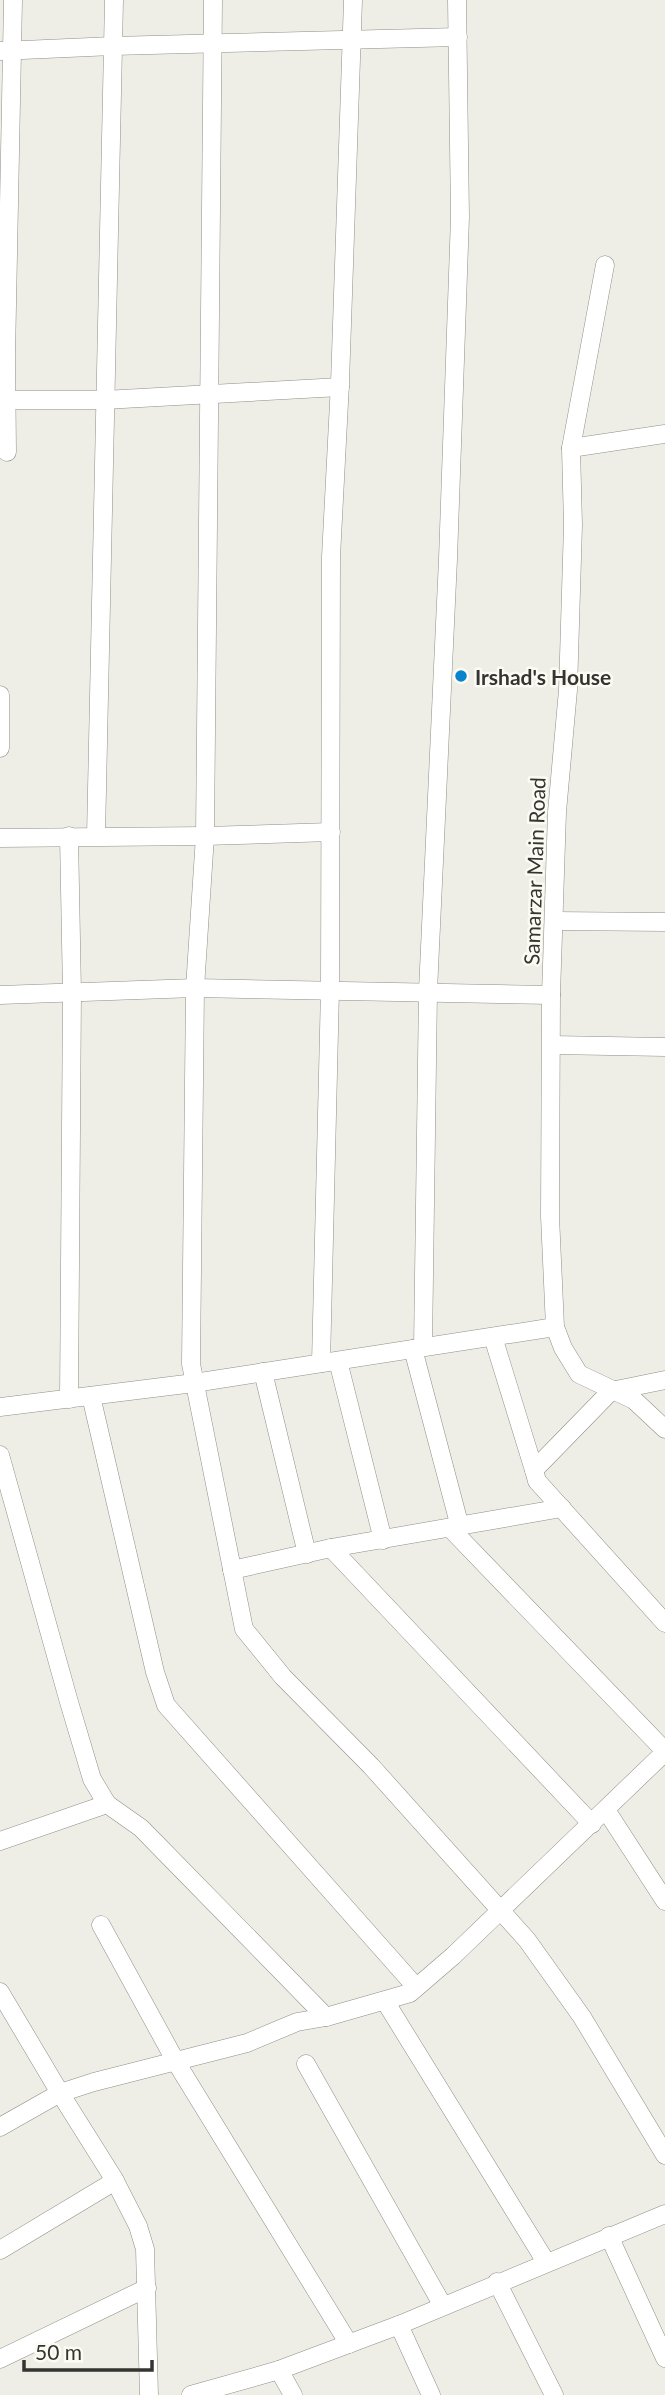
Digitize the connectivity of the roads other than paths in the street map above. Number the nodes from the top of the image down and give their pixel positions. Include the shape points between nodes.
1 (13, 0) edge
2 (114, 0) edge
3 (213, 0) edge
4 (353, 0) edge
5 (457, 0) edge
6 (458, 37) junction
7 (352, 40) junction
8 (213, 43) junction
9 (113, 46) junction
10 (6, 51) edge
11 (605, 265) dead end
12 (3, 356) edge
13 (340, 387) junction
14 (209, 393) junction
15 (7, 400) junction
16 (104, 400) junction
17 (665, 434) edge
18 (571, 448) junction
19 (7, 452) dead end
20 (0, 695) edge
21 (0, 748) edge
22 (331, 832) junction
23 (69, 836) junction
24 (96, 836) junction
25 (205, 836) junction
26 (0, 838) edge
27 (554, 921) junction
28 (665, 922) edge
29 (195, 988) junction
30 (330, 990) junction
31 (428, 991) junction
32 (72, 993) junction
33 (0, 995) edge
34 (551, 995) junction
35 (552, 1045) junction
36 (665, 1047) edge
37 (555, 1327) junction
38 (493, 1337) junction
39 (418, 1348) junction
40 (329, 1362) junction
41 (263, 1372) junction
42 (665, 1380) edge
43 (194, 1383) junction
44 (611, 1391) junction
45 (91, 1396) junction
46 (69, 1399) junction
47 (0, 1407) edge
48 (665, 1429) edge
49 (0, 1455) edge
50 (534, 1470) junction
51 (562, 1508) junction
52 (455, 1528) junction
53 (383, 1540) junction
54 (331, 1548) junction
55 (307, 1553) junction
56 (232, 1570) junction
57 (665, 1623) edge
58 (665, 1752) edge
59 (107, 1804) junction
60 (606, 1810) junction
61 (592, 1825) junction
62 (0, 1841) edge
63 (665, 1901) edge
64 (501, 1910) junction
65 (101, 1925) dead end
66 (416, 1987) junction
67 (1, 1994) edge
68 (385, 2001) junction
69 (326, 2017) junction
70 (176, 2062) junction
71 (306, 2064) dead end
72 (60, 2094) junction
73 (0, 2127) edge
74 (665, 2155) edge
75 (115, 2181) junction
76 (665, 2214) edge
77 (609, 2236) junction
78 (0, 2250) edge
79 (546, 2262) junction
80 (497, 2283) junction
81 (147, 2288) junction
82 (443, 2306) junction
83 (399, 2325) junction
84 (349, 2344) junction
85 (665, 2358) edge
86 (0, 2359) edge
87 (279, 2370) junction
88 (149, 2395) edge
89 (191, 2395) edge
90 (293, 2395) edge
91 (431, 2395) edge
92 (554, 2395) edge

1 - 10 street
2 - 9 street
3 - 8 street
4 - 7 street
5 - 6 street
6 - 7 street
6 - 31 street via 460,217
7 - 8 street
7 - 13 street
8 - 9 street
8 - 14 street
9 - 10 street
9 - 16 street
10 - 12 street
11 - 18 street, Samarzar Main Road
12 - 15 street
13 - 14 street
13 - 22 street via 331,557
14 - 16 street
14 - 25 street
15 - 16 street
15 - 19 street
16 - 24 street
17 - 18 street
18 - 27 street, Samarzar Main Road via 568,690 557,812
20 - 21 street
22 - 25 street
22 - 30 street
23 - 24 street
23 - 26 street
23 - 32 street
24 - 25 street
25 - 29 street
27 - 28 street
27 - 34 street, Samarzar Main Road
29 - 30 street
29 - 32 street
29 - 43 street
30 - 31 street
30 - 40 street
31 - 34 street
31 - 39 street
32 - 33 street
32 - 46 street
34 - 35 street, Samarzar Main Road
35 - 36 street
35 - 37 street, Samarzar Main Road
37 - 38 street
37 - 44 street, Samarzar Main Road via 579,1374
38 - 39 street
38 - 50 street
39 - 40 street
39 - 52 street
40 - 41 street
40 - 53 street
41 - 43 street
41 - 55 street
42 - 44 street
43 - 45 street
43 - 56 street
44 - 48 street, Samarzar Main Road via 634,1400
44 - 50 street
45 - 46 street
45 - 66 street via 166,1705
46 - 47 street
49 - 59 street via 72,1715 92,1779
50 - 51 street via 537,1481
51 - 52 street
51 - 57 street
52 - 53 street
52 - 58 street
53 - 54 street
54 - 55 street
54 - 61 street
55 - 56 street
56 - 64 street via 244,1629 283,1677
58 - 60 street
59 - 62 street
59 - 69 street via 141,1828
60 - 61 street
60 - 63 street
61 - 64 street
64 - 66 street
64 - 74 street via 582,2017
65 - 70 street
66 - 68 street
67 - 72 street
68 - 69 street
68 - 79 street
69 - 70 street via 297,2022 247,2043
70 - 72 street
70 - 84 street
71 - 82 street
72 - 73 street
72 - 75 street
75 - 78 street
75 - 81 street via 145,2249
76 - 77 street
77 - 79 street
77 - 85 street
79 - 80 street
80 - 82 street
80 - 92 street
81 - 86 street
81 - 88 street
82 - 83 street
83 - 84 street
83 - 91 street
84 - 87 street
87 - 89 street
87 - 90 street

